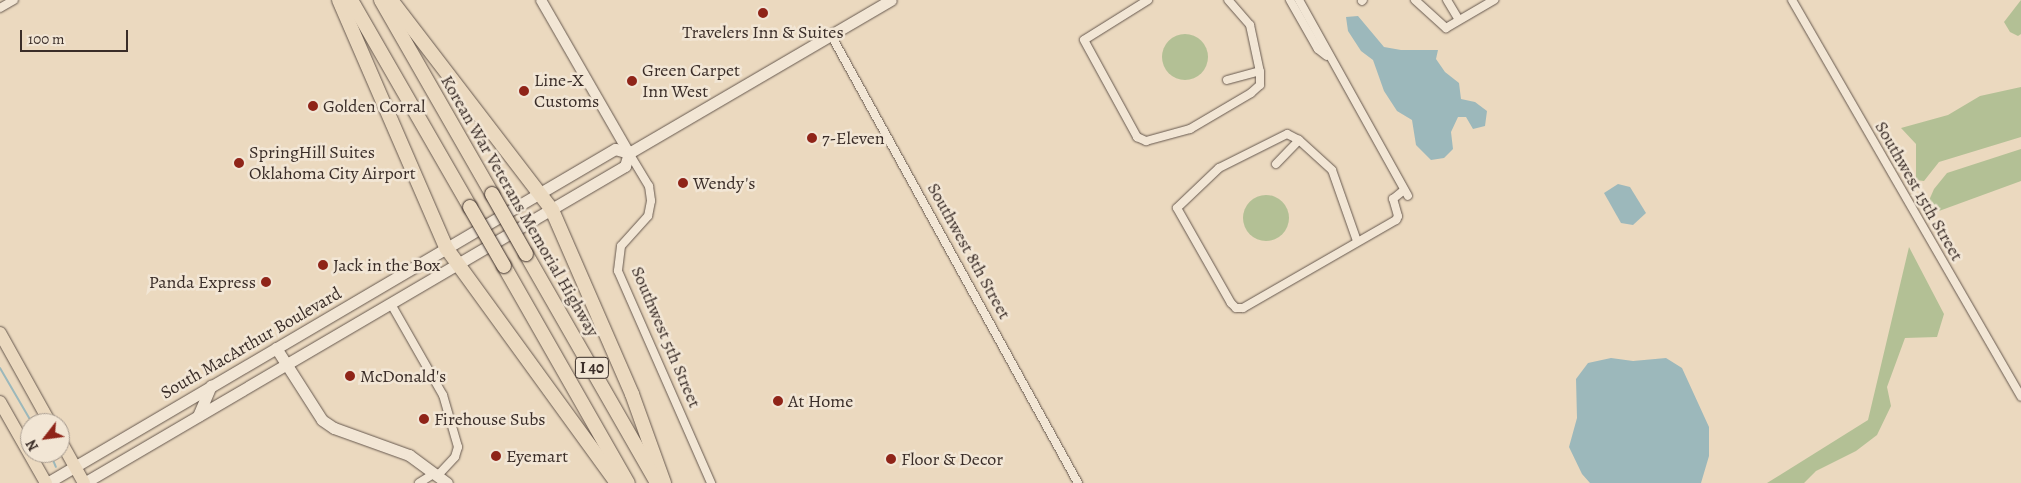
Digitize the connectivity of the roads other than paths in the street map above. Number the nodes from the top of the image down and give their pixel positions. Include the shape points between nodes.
1 (14, 0) edge
2 (339, 0) edge
3 (351, 0) edge
4 (381, 0) edge
5 (391, 0) edge
6 (541, 0) edge
7 (891, 0) edge
8 (1148, 0) edge
9 (1228, 0) edge
10 (1290, 0) edge
11 (1299, 0) edge
12 (1415, 0) edge
13 (1447, 0) edge
14 (1494, 0) edge
15 (1792, 0) edge
16 (0, 8) edge
17 (1459, 20) junction
18 (831, 35) junction
19 (1328, 56) junction
20 (1260, 71) junction
21 (1227, 80) dead end
22 (1300, 140) junction
23 (630, 153) junction
24 (1276, 164) dead end
25 (539, 194) junction
26 (552, 210) junction
27 (1358, 241) junction
28 (447, 249) junction
29 (458, 265) junction
30 (391, 304) junction
31 (0, 333) edge
32 (276, 348) junction
33 (286, 365) junction
34 (211, 386) junction
35 (2021, 397) edge
36 (0, 402) edge
37 (176, 407) junction
38 (44, 413) edge
39 (198, 416) junction
40 (160, 438) junction
41 (70, 457) edge
42 (75, 466) junction
43 (436, 474) junction
44 (46, 483) edge
45 (84, 483) edge
46 (419, 483) edge
47 (447, 483) edge
48 (617, 483) edge
49 (628, 483) edge
50 (657, 483) edge
51 (664, 483) edge
52 (711, 483) edge
53 (1078, 483) edge

1 - 16 street
2 - 28 highway
3 - 49 highway, I 40, bridge
4 - 50 highway, Korean War Veterans Memorial Highway / I 40, bridge
5 - 25 highway
6 - 23 street, Southwest 5th Street
7 - 18 main road, South MacArthur Boulevard
8 - 20 street via 1084,40 1142,141 1190,130 1256,90
9 - 20 street via 1250,25
10 - 19 street via 1318,49
11 - 19 street
12 - 17 street via 1446,28
13 - 17 street
14 - 17 street
15 - 35 street, Southwest 15th Street
18 - 23 main road, South MacArthur Boulevard
18 - 53 street, Southwest 8th Street
19 - 27 street via 1406,193 1393,199 1398,216 1396,220
20 - 21 street
22 - 24 street
22 - 27 street via 1332,170
22 - 27 street via 1281,134 1219,168 1177,208 1231,303 1236,308 1243,308
23 - 25 main road, South MacArthur Boulevard via 616,149
23 - 26 main road, South MacArthur Boulevard via 626,166
23 - 52 street, Southwest 5th Street via 648,186 651,201 648,216 621,246 618,271
25 - 26 highway
25 - 28 main road, South MacArthur Boulevard
26 - 29 main road, South MacArthur Boulevard
26 - 51 highway via 632,394
28 - 29 highway
28 - 32 main road, South MacArthur Boulevard
29 - 30 main road, South MacArthur Boulevard
29 - 48 highway
30 - 33 main road, South MacArthur Boulevard
30 - 43 street via 443,395 458,447 455,458
31 - 38 main road
32 - 33 main road
32 - 34 main road, South MacArthur Boulevard
33 - 39 main road, South MacArthur Boulevard
33 - 43 main road via 322,420 342,432 409,455
34 - 37 main road, South MacArthur Boulevard
34 - 39 main road
36 - 44 main road
37 - 40 main road via 179,418
37 - 42 main road, South MacArthur Boulevard
39 - 40 main road, South MacArthur Boulevard
40 - 45 main road, South MacArthur Boulevard
41 - 42 main road
42 - 44 main road, South MacArthur Boulevard
42 - 45 main road
43 - 46 street
43 - 47 main road

